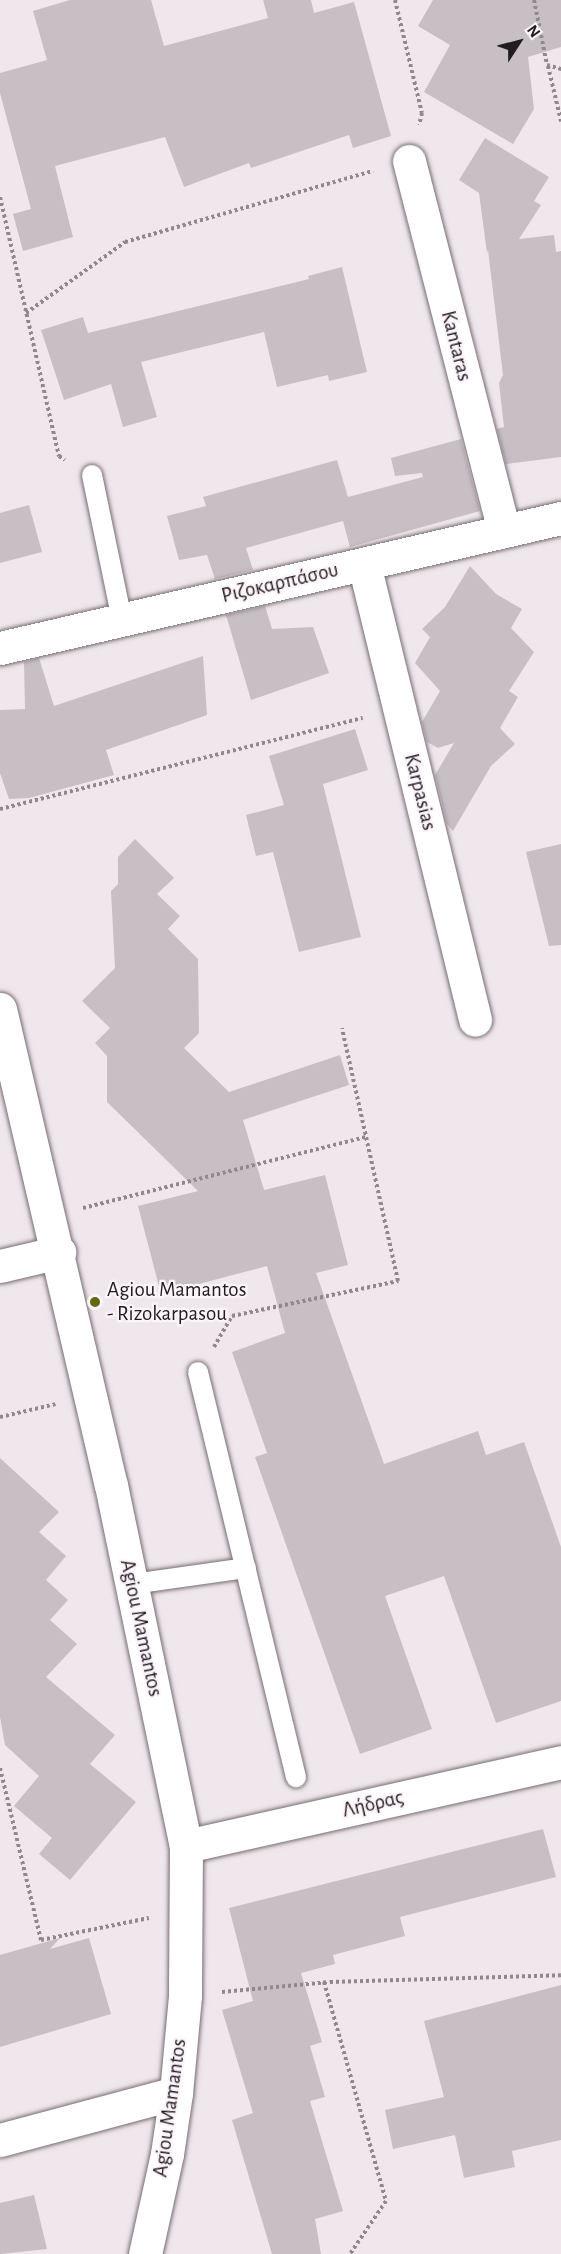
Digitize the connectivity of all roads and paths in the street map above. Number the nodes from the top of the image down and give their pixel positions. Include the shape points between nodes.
1 (395, 0) edge
2 (534, 0) edge
3 (548, 65) junction
4 (561, 69) edge
5 (561, 120) edge
6 (409, 161) junction
7 (0, 198) edge
8 (26, 313) junction
9 (92, 475) joint
10 (561, 518) edge
11 (504, 531) junction
12 (364, 564) junction
13 (122, 620) junction
14 (0, 648) edge
15 (400, 709) junction
16 (0, 809) edge
17 (0, 1009) edge
18 (475, 1020) dead end
19 (342, 1028) dead end
20 (366, 1137) junction
21 (50, 1216) junction
22 (59, 1252) junction
23 (0, 1266) edge
24 (198, 1372) joint
25 (91, 1395) junction
26 (0, 1417) edge
27 (246, 1568) junction
28 (133, 1584) junction
29 (561, 1762) edge
30 (0, 1768) edge
31 (296, 1777) dead end
32 (186, 1846) junction
33 (187, 1919) junction
34 (561, 1975) edge
35 (324, 1982) junction
36 (185, 1996) junction
37 (176, 2093) junction
38 (0, 2140) edge
39 (145, 2254) edge
40 (350, 2254) edge

1 - 6 path via 422,113
2 - 3 path
3 - 4 path
3 - 5 path
6 - 8 path via 125,242
6 - 11 street, Kantaras
7 - 8 path
8 - 9 path via 59,456
9 - 13 lane
10 - 11 street, Ριζοκαρπάσου
11 - 12 street, Ριζοκαρπάσου
12 - 13 street, Ριζοκαρπάσου
12 - 15 street, Karpasias
13 - 14 street, Ριζοκαρπάσου
15 - 16 path
15 - 18 street, Karpasias
17 - 21 street, Agiou Mamantos
19 - 20 path
20 - 21 path
20 - 24 path via 398,1281 232,1316
21 - 22 street, Agiou Mamantos
22 - 23 street
22 - 25 street, Agiou Mamantos
24 - 27 lane
25 - 26 path
25 - 28 street, Agiou Mamantos
27 - 28 lane
27 - 31 lane
28 - 32 street, Agiou Mamantos
29 - 32 street, Λήδρας
30 - 33 path via 41,1940 143,1918
32 - 33 street, Agiou Mamantos
33 - 36 street, Agiou Mamantos
34 - 35 path
35 - 36 path
35 - 40 path via 386,2201
36 - 37 street, Agiou Mamantos
37 - 38 street
37 - 39 street, Agiou Mamantos

